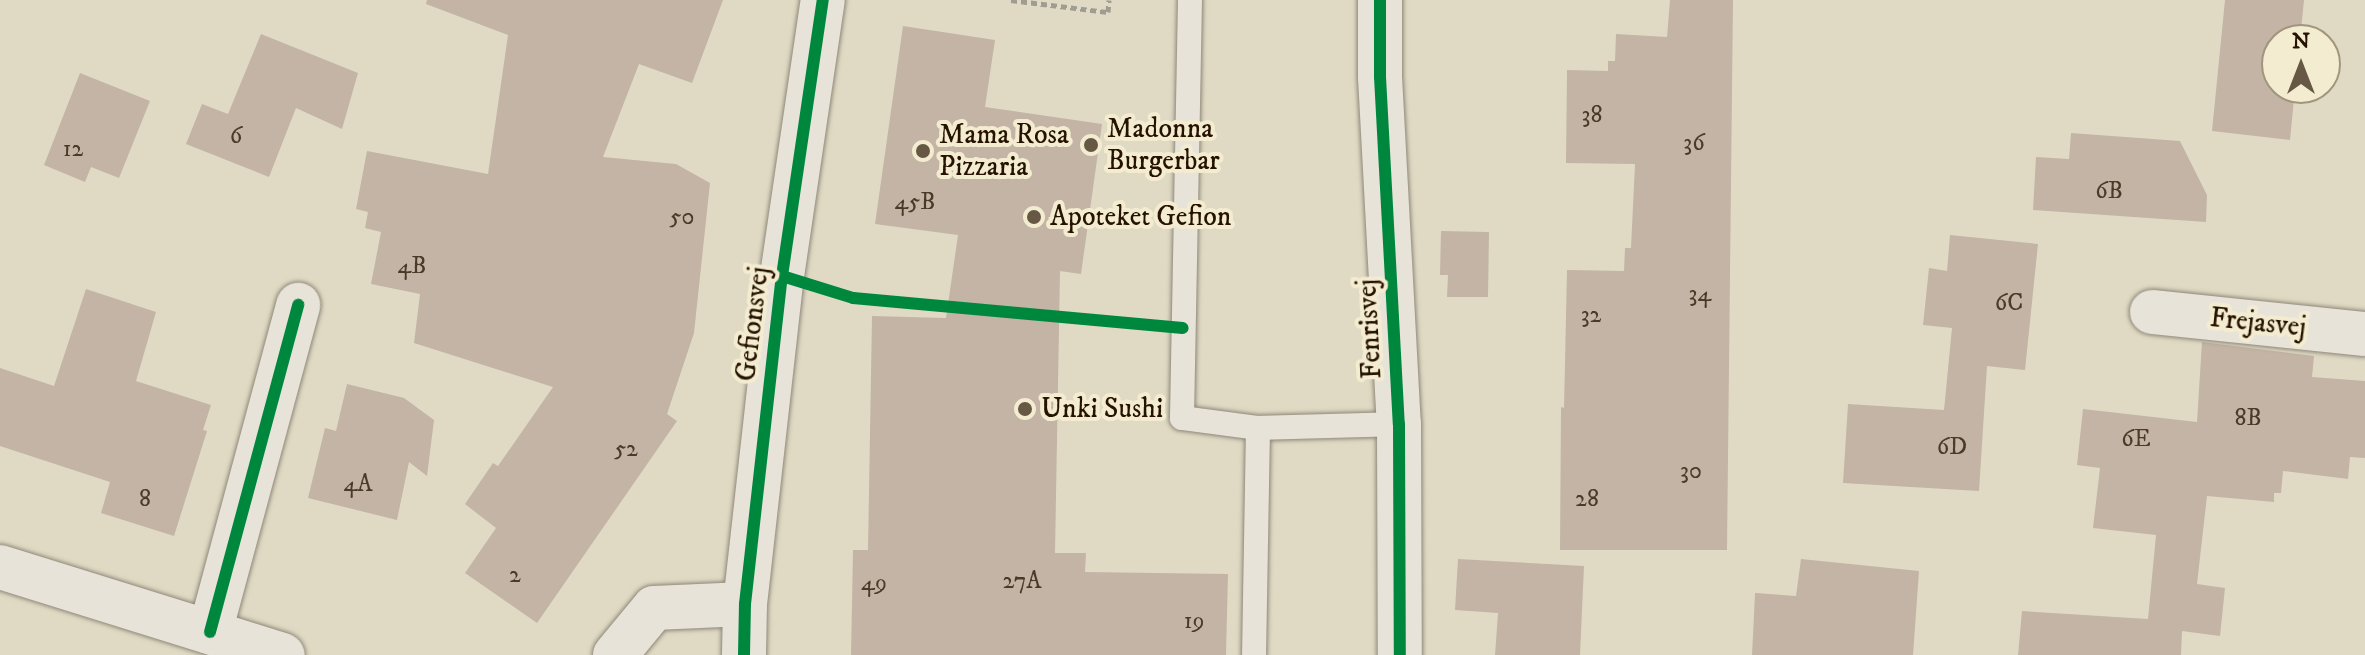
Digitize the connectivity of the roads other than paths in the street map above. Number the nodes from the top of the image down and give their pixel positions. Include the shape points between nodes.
1 (823, 0) edge
2 (1190, 0) edge
3 (1380, 0) edge
4 (298, 305) dead end
5 (2152, 312) dead end
6 (2365, 334) edge
7 (1399, 424) junction
8 (1258, 428) junction
9 (0, 567) edge
10 (745, 604) junction
11 (210, 632) junction
12 (283, 655) edge
13 (615, 655) edge
14 (744, 655) edge
15 (1254, 655) edge
16 (1400, 655) edge

1 - 10 street, Gefionsvej via 782,276
2 - 8 lane via 1182,418
3 - 7 street, Fenrisvej
4 - 11 street
5 - 6 street, Frejasvej
7 - 8 lane
7 - 16 street, Fenrisvej
8 - 15 lane
9 - 11 street
10 - 13 street via 654,608
10 - 14 street, Gefionsvej
11 - 12 street

